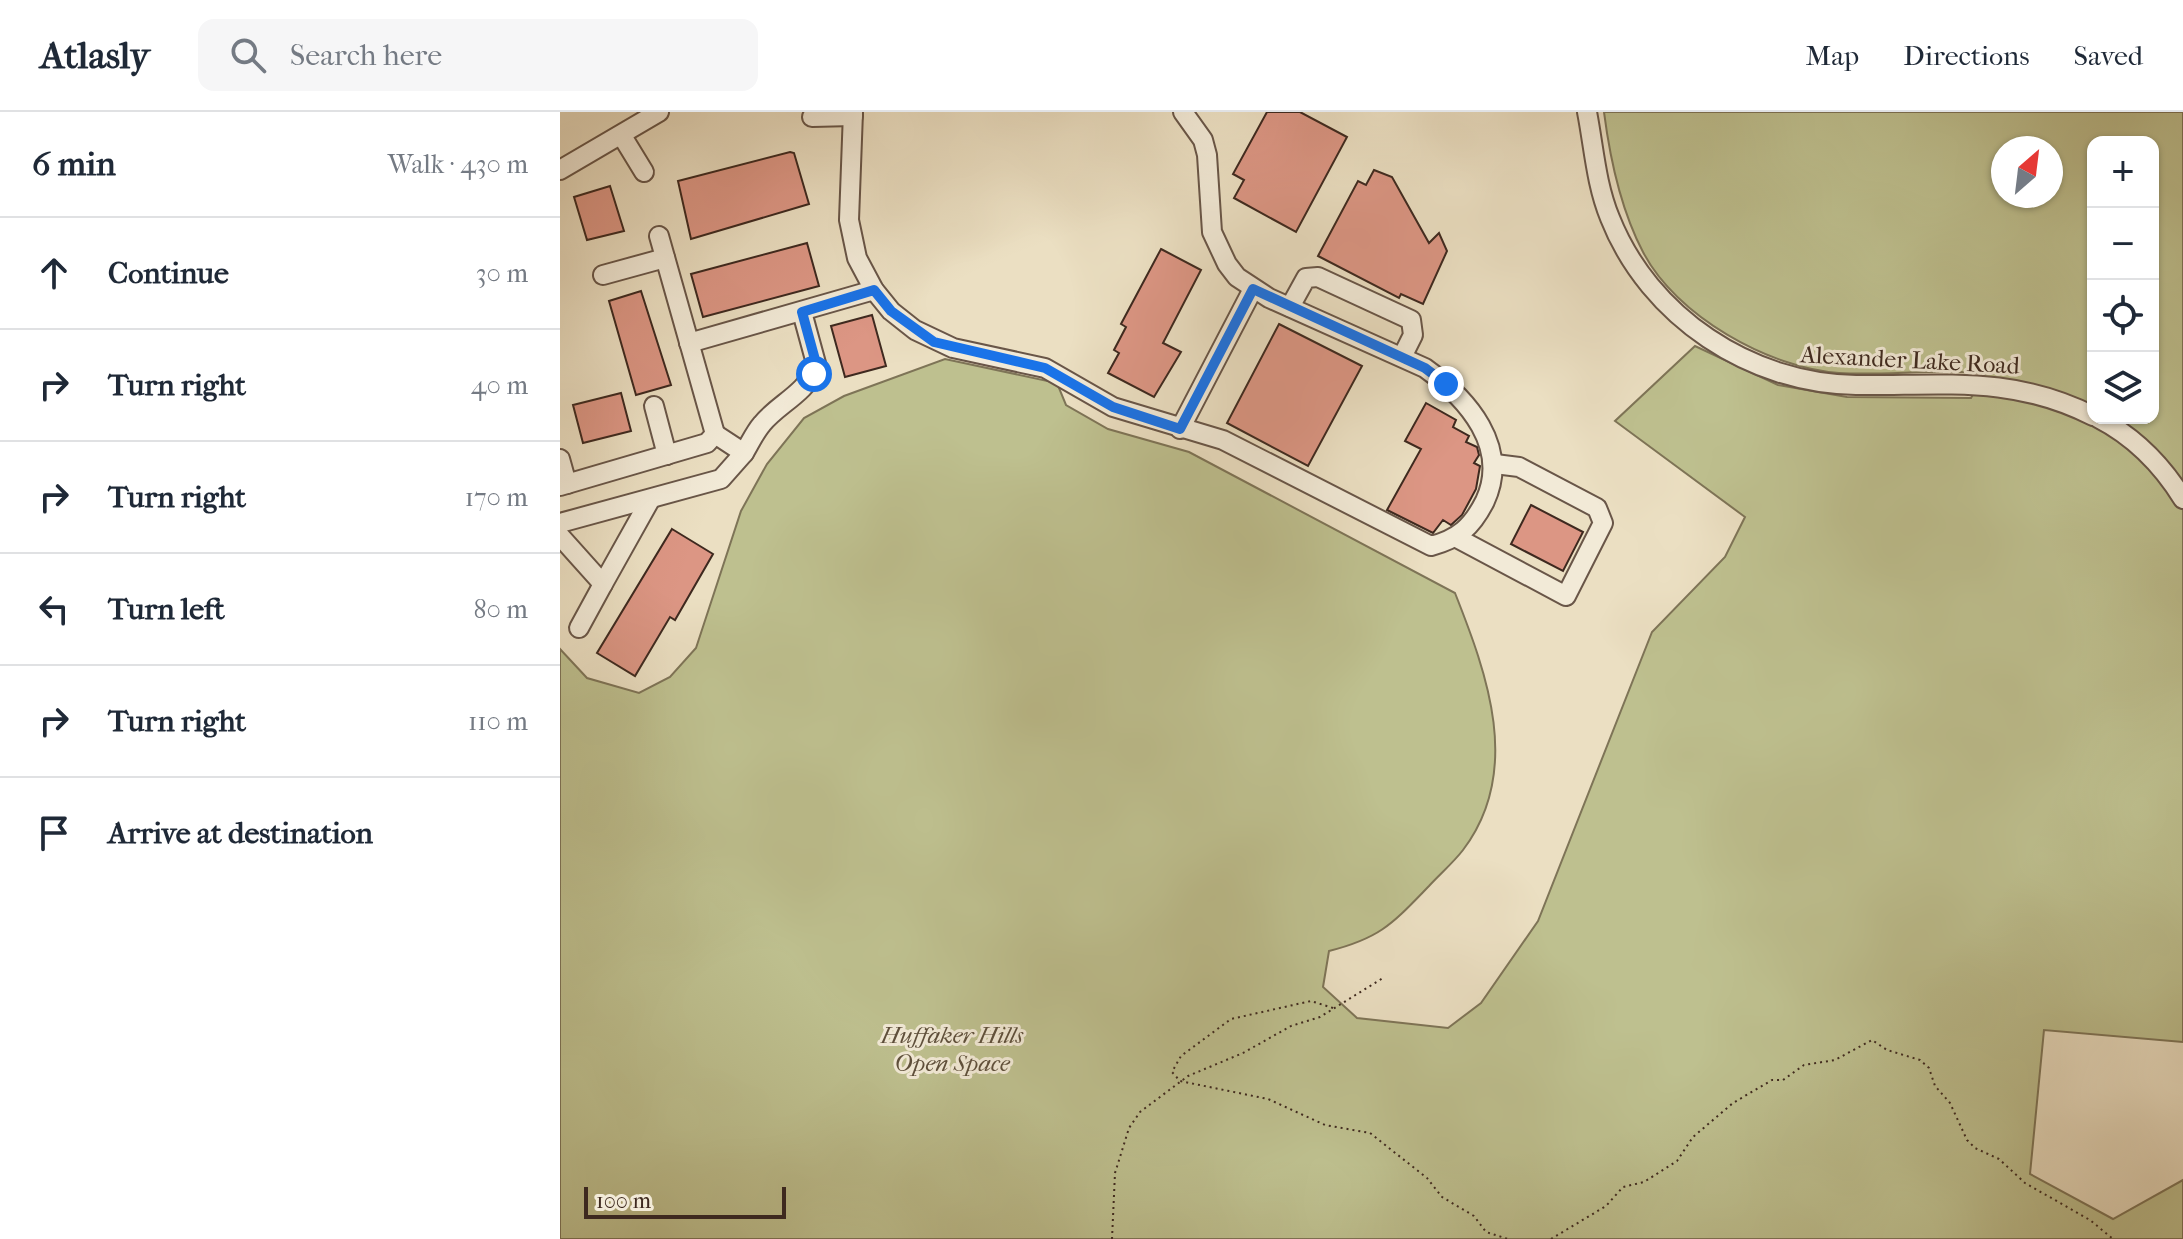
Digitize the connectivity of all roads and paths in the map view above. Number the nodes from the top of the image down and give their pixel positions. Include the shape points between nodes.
1 (659, 112) edge
2 (1183, 112) edge
3 (1587, 112) edge
4 (853, 114) edge
5 (812, 117) dead end
6 (622, 136) junction
7 (560, 170) edge
8 (644, 172) dead end
9 (659, 236) dead end
10 (665, 258) junction
11 (603, 275) dead end
12 (1253, 289) junction
13 (874, 290) junction
14 (1290, 307) junction
15 (802, 312) junction
16 (689, 343) junction
17 (1402, 357) junction
18 (654, 406) dead end
19 (2087, 414) edge
20 (2106, 424) edge
21 (1180, 429) junction
22 (715, 434) junction
23 (744, 453) junction
24 (667, 455) junction
25 (560, 459) edge
26 (1495, 464) junction
27 (564, 485) edge
28 (2183, 499) edge
29 (650, 500) junction
30 (560, 523) edge
31 (560, 536) edge
32 (1457, 538) junction
33 (603, 584) junction
34 (579, 628) dead end
35 (1383, 978) dead end
36 (1333, 1008) junction
37 (1180, 1081) junction
38 (1112, 1239) edge
39 (1508, 1239) edge
40 (1551, 1239) edge
41 (2113, 1239) edge

1 - 6 street
2 - 12 street via 1207,155 1212,232 1237,277
3 - 19 street, Alexander Lake Road via 1608,215 1633,264 1673,311 1726,350 1798,379 1853,385 1998,385 2026,389
4 - 5 street
4 - 13 street via 849,220 857,258
6 - 7 street
6 - 8 street
9 - 10 street
10 - 11 street
10 - 16 street
12 - 14 street
12 - 21 street
13 - 15 street
13 - 21 street via 891,311 934,342 1045,368 1113,407
14 - 17 street
14 - 17 street via 1306,278 1318,277 1411,320 1413,335
15 - 16 street
15 - 23 street via 817,367 787,405 763,422
16 - 22 street
17 - 26 street via 1446,384 1473,413
18 - 24 street
20 - 28 street, Alexander Lake Road via 2153,459
21 - 32 street via 1223,440 1431,546
22 - 23 street
22 - 24 street via 707,443
23 - 29 street via 721,479
24 - 27 street
25 - 27 street
26 - 32 street via 1481,509
26 - 32 street via 1519,467 1597,508 1603,523 1566,596
29 - 30 street
29 - 33 street
31 - 33 street
33 - 34 street
35 - 36 path
36 - 37 path
36 - 37 path via 1311,1001 1231,1019 1174,1063 1172,1072
37 - 38 path via 1140,1112 1129,1128 1115,1173
37 - 39 path via 1268,1099 1325,1125 1370,1133 1427,1178 1442,1197 1474,1216 1486,1232
40 - 41 path via 1606,1206 1623,1187 1644,1182 1677,1161 1693,1137 1733,1103 1804,1065 1835,1060 1872,1040 1929,1068 1975,1148 1999,1159 2025,1183

